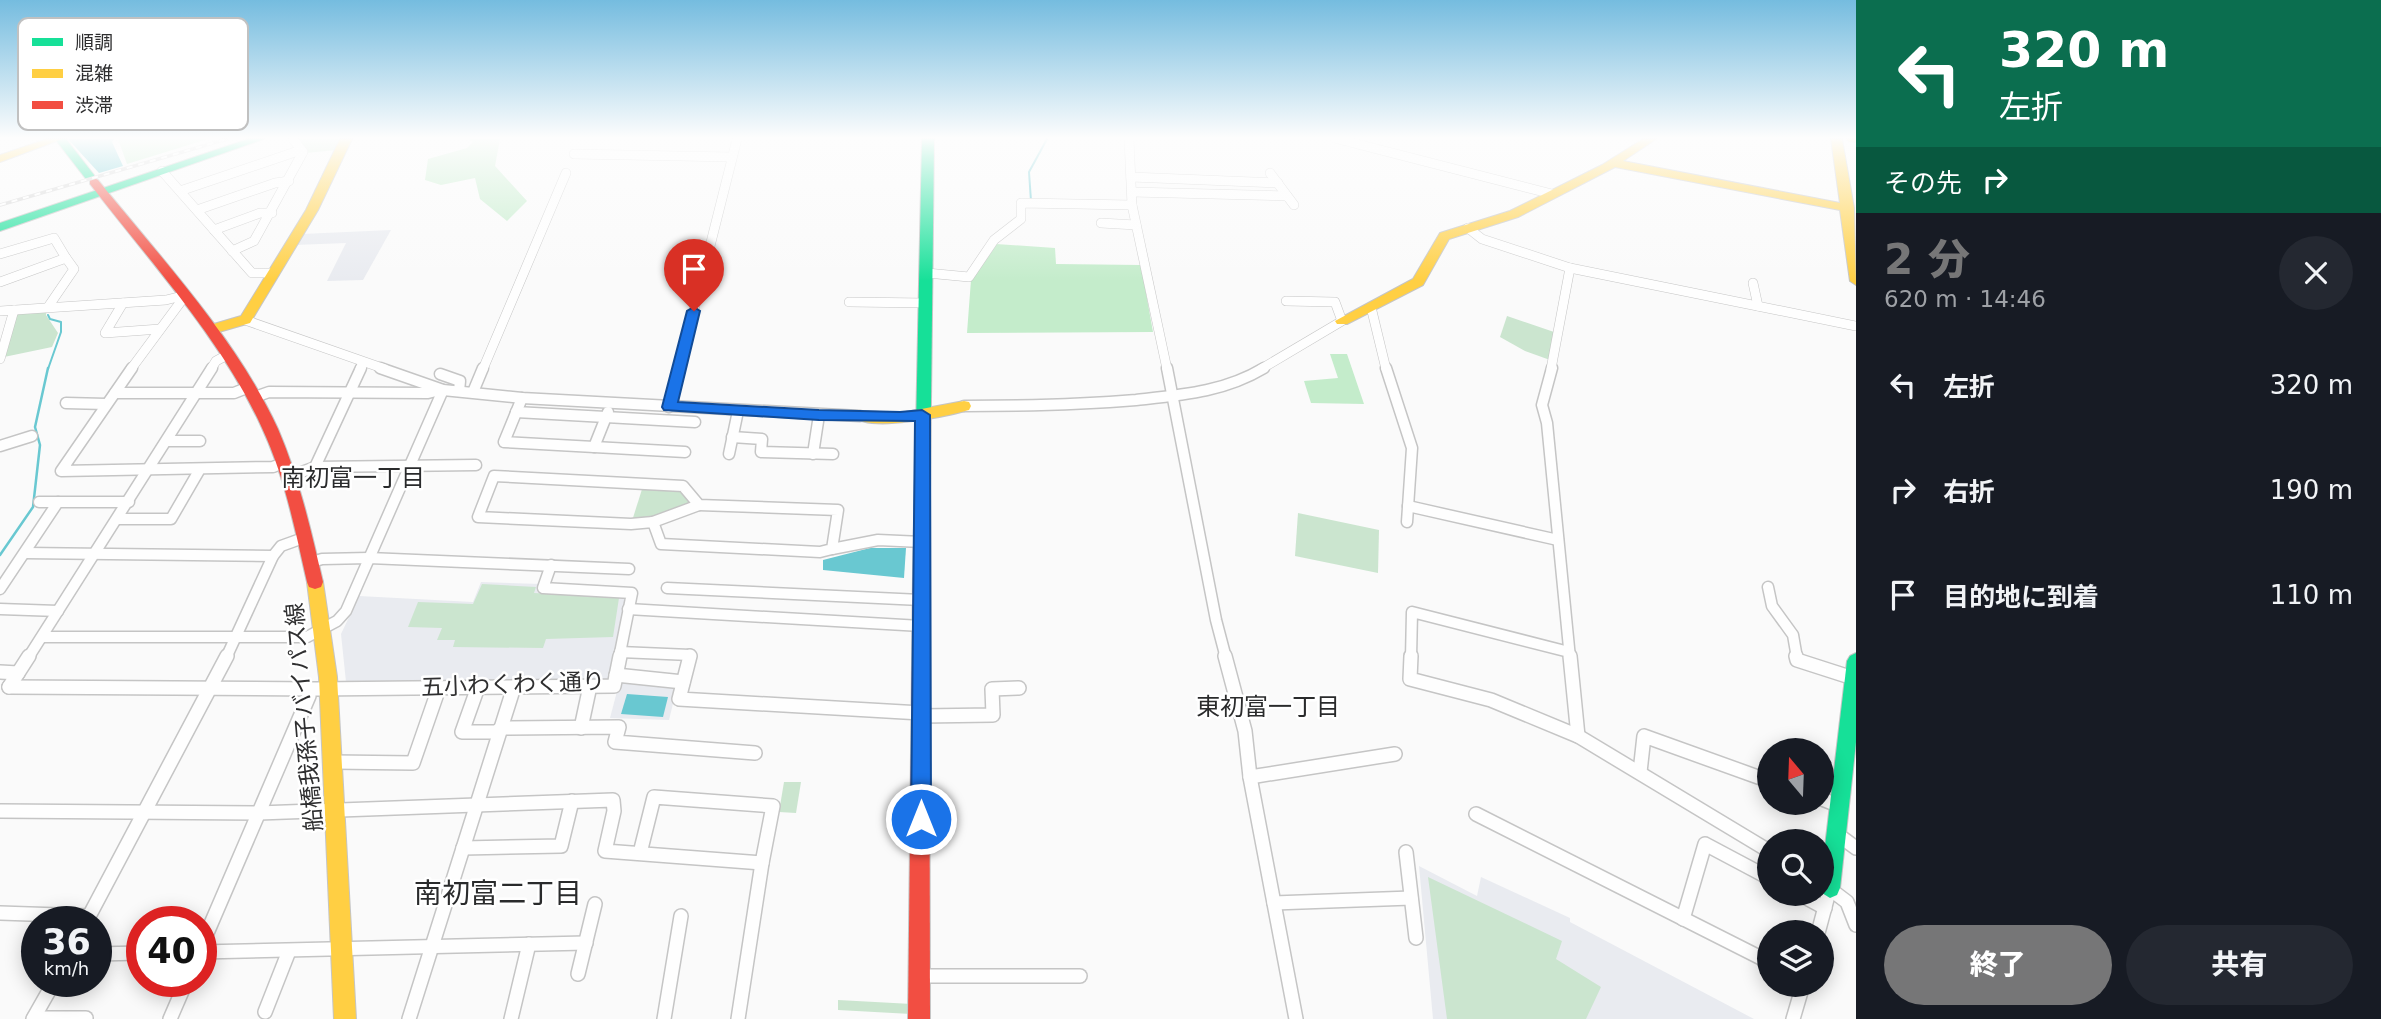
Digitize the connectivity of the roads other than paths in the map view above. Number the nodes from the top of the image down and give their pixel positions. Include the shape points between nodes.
1 (88, 187) edge
2 (99, 187) edge
3 (176, 187) edge
4 (193, 187) edge
5 (265, 187) edge
6 (286, 187) edge
7 (323, 187) edge
8 (560, 187) edge
9 (725, 187) edge
10 (928, 187) edge
11 (1132, 187) edge
12 (1280, 187) edge
13 (1523, 187) edge
14 (1567, 187) edge
15 (1757, 187) edge
16 (180, 191) junction
17 (1132, 192) junction
18 (1552, 194) junction
19 (1287, 196) junction
20 (1850, 202) edge
21 (1132, 205) junction
22 (1294, 205) dead end
23 (197, 210) junction
24 (272, 213) junction
25 (1101, 223) dead end
26 (1136, 225) junction
27 (0, 227) edge
28 (1468, 228) junction
29 (214, 230) junction
30 (232, 251) junction
31 (0, 254) edge
32 (66, 258) junction
33 (1570, 268) junction
34 (274, 273) junction
35 (927, 273) junction
36 (1856, 281) edge
37 (0, 282) edge
38 (1753, 282) dead end
39 (185, 296) junction
40 (1286, 301) dead end
41 (849, 302) dead end
42 (123, 303) junction
43 (926, 303) junction
44 (1758, 306) junction
45 (48, 307) junction
46 (1371, 307) junction
47 (14, 310) junction
48 (0, 311) edge
49 (245, 320) junction
50 (1342, 321) junction
51 (1856, 326) edge
52 (160, 329) junction
53 (212, 329) junction
54 (229, 354) junction
55 (0, 359) edge
56 (363, 363) junction
57 (440, 373) dead end
58 (443, 390) junction
59 (459, 391) junction
60 (252, 392) junction
61 (115, 393) junction
62 (197, 393) junction
63 (350, 393) junction
64 (473, 393) junction
65 (522, 398) junction
66 (1173, 398) junction
67 (66, 403) dead end
68 (611, 403) junction
69 (106, 404) junction
70 (964, 406) joint
71 (669, 407) junction
72 (738, 411) junction
73 (516, 412) junction
74 (819, 415) junction
75 (922, 415) junction
76 (860, 416) joint
77 (606, 418) junction
78 (695, 422) dead end
79 (32, 436) dead end
80 (732, 437) junction
81 (200, 440) dead end
82 (168, 441) junction
83 (0, 446) edge
84 (594, 447) junction
85 (685, 452) dead end
86 (729, 454) dead end
87 (813, 454) junction
88 (833, 454) dead end
89 (476, 465) dead end
90 (316, 467) junction
91 (409, 467) junction
92 (200, 469) junction
93 (150, 470) junction
94 (286, 470) junction
95 (39, 502) dead end
96 (58, 502) junction
97 (129, 502) junction
98 (699, 505) junction
99 (1408, 506) junction
100 (118, 519) junction
101 (653, 522) junction
102 (1408, 522) dead end
103 (306, 537) junction
104 (1559, 540) junction
105 (922, 542) junction
106 (832, 551) junction
107 (24, 553) junction
108 (95, 554) junction
109 (273, 556) junction
110 (369, 558) junction
111 (312, 562) junction
112 (551, 565) junction
113 (629, 569) dead end
114 (667, 587) dead end
115 (1768, 587) dead end
116 (0, 589) edge
117 (921, 600) junction
118 (628, 609) junction
119 (1, 610) edge
120 (58, 611) junction
121 (921, 626) junction
122 (323, 630) junction
123 (41, 637) junction
124 (234, 639) junction
125 (620, 652) junction
126 (1569, 652) junction
127 (0, 672) edge
128 (18, 673) junction
129 (616, 675) junction
130 (1855, 676) edge
131 (683, 681) junction
132 (590, 686) junction
133 (478, 687) junction
134 (514, 687) junction
135 (212, 688) junction
136 (439, 688) junction
137 (1019, 688) dead end
138 (329, 689) junction
139 (309, 696) dead end
140 (922, 715) junction
141 (1853, 721) edge
142 (502, 728) junction
143 (581, 728) junction
144 (1578, 736) junction
145 (755, 753) dead end
146 (1395, 754) dead end
147 (333, 762) junction
148 (1640, 772) junction
149 (1251, 777) junction
150 (1757, 777) edge
151 (1849, 790) edge
152 (572, 801) junction
153 (1834, 804) edge
154 (477, 805) junction
155 (1840, 806) junction
156 (0, 811) edge
157 (335, 811) junction
158 (145, 812) junction
159 (259, 813) junction
160 (1476, 814) dead end
161 (1837, 834) junction
162 (1757, 844) edge
163 (463, 848) junction
164 (1834, 848) edge
165 (1856, 848) edge
166 (1406, 852) dead end
167 (640, 853) junction
168 (762, 863) junction
169 (1757, 872) edge
170 (1834, 892) edge
171 (1410, 898) junction
172 (1274, 903) junction
173 (595, 904) dead end
174 (95, 906) edge
175 (1821, 906) edge
176 (1825, 908) joint
177 (217, 910) edge
178 (0, 913) edge
179 (21, 914) edge
180 (681, 916) dead end
181 (1683, 919) junction
182 (1822, 920) edge
183 (1856, 925) edge
184 (1416, 938) dead end
185 (586, 943) junction
186 (529, 944) junction
187 (433, 945) junction
188 (342, 949) junction
189 (289, 951) junction
190 (217, 952) edge
191 (1757, 956) edge
192 (578, 974) dead end
193 (920, 976) junction
194 (1080, 976) dead end
195 (46, 997) edge
196 (180, 997) edge
197 (1799, 997) edge
198 (265, 1012) dead end
199 (34, 1018) edge
200 (86, 1018) edge
201 (170, 1019) edge
202 (345, 1019) edge
203 (409, 1019) edge
204 (511, 1019) edge
205 (664, 1019) edge
206 (738, 1019) edge
207 (919, 1019) edge
208 (1297, 1019) edge
209 (1793, 1019) edge

1 - 27 street
2 - 39 street, 船橋我孫子バイパス線
3 - 16 street
4 - 16 street
5 - 23 street
6 - 24 street
7 - 34 street
8 - 64 street
9 - 71 street
10 - 35 street
11 - 17 street
12 - 19 street
13 - 18 street
14 - 18 street
15 - 20 street
16 - 23 street
17 - 19 street
17 - 21 street
18 - 28 street via 1503,219
19 - 22 street
20 - 36 street
21 - 26 street
21 - 35 street via 1021,203 1021,219 994,240 969,277
23 - 29 street
24 - 29 street
24 - 30 street via 254,241
25 - 26 street
26 - 66 street
28 - 33 street via 1482,239
28 - 46 street via 1444,236 1418,282
29 - 30 street
30 - 34 street via 252,274
31 - 32 street via 54,237
32 - 37 street
32 - 45 street via 74,268
33 - 44 street
33 - 104 street via 1542,405
34 - 49 street
35 - 43 street
38 - 44 street
39 - 42 street
39 - 52 street
39 - 53 street, 船橋我孫子バイパス線
40 - 50 street via 1335,302
41 - 43 street
42 - 45 street
42 - 52 street via 105,333
43 - 75 street
44 - 51 street
45 - 47 street
46 - 50 street
46 - 99 street via 1391,389 1412,448
47 - 48 street
47 - 55 street
49 - 53 street
49 - 56 street
50 - 66 street via 1247,378
52 - 61 street
53 - 54 street, 船橋我孫子バイパス線
54 - 60 street, 船橋我孫子バイパス線
54 - 62 street via 216,361
56 - 58 street
56 - 63 street
57 - 59 street via 460,381
58 - 59 street
58 - 63 street
58 - 91 street
59 - 64 street
60 - 62 street
60 - 63 street
60 - 94 street, 船橋我孫子バイパス線
61 - 62 street
61 - 69 street
62 - 82 street
63 - 90 street
64 - 65 street
65 - 68 street
65 - 73 street
66 - 70 street via 1068,406
66 - 149 street
67 - 69 street
68 - 71 street
68 - 77 street
69 - 93 street via 61,471
70 - 75 street
71 - 72 street
72 - 74 street
72 - 80 street
73 - 77 street
73 - 84 street via 504,442
74 - 76 street
74 - 87 street
75 - 76 street
75 - 105 street
77 - 78 street
77 - 84 street
79 - 83 street
80 - 86 street
80 - 87 street via 762,439 761,452
81 - 82 street
82 - 93 street
84 - 85 street
87 - 88 street
89 - 91 street
90 - 91 street
90 - 94 street
91 - 110 street
92 - 93 street
92 - 94 street
92 - 100 street via 171,519
93 - 97 street
94 - 103 street, 船橋我孫子バイパス線
95 - 96 street
96 - 97 street
96 - 107 street
97 - 100 street
98 - 101 street
98 - 101 street via 683,485 494,476 478,517
98 - 106 street via 838,510
99 - 102 street
99 - 104 street
100 - 108 street
101 - 106 street via 661,544
103 - 109 street via 281,546
103 - 111 street, 船橋我孫子バイパス線
104 - 126 street
105 - 106 street via 878,540
105 - 117 street
107 - 108 street
107 - 116 street
108 - 109 street
108 - 120 street
109 - 124 street
110 - 111 street
110 - 112 street
110 - 122 street via 346,611
111 - 122 street, 船橋我孫子バイパス線
112 - 113 street
112 - 118 street via 543,588 632,593
114 - 117 street
115 - 130 street via 1772,606 1793,635 1797,660
117 - 121 street
118 - 121 street
118 - 125 street
119 - 120 street
120 - 123 street
121 - 140 street
122 - 124 street via 307,637
122 - 138 street, 船橋我孫子バイパス線
123 - 124 street
123 - 128 street
124 - 135 street
125 - 129 street
125 - 131 street via 690,655
126 - 144 street
126 - 144 street via 1412,612 1410,679 1491,701
127 - 128 street
128 - 135 street, 五小わくわく通り via 9,687
129 - 131 street, 五小わくわく通り
129 - 132 street, 五小わくわく通り via 614,686
130 - 141 street
131 - 140 street via 679,699
132 - 134 street, 五小わくわく通り
132 - 143 street
133 - 134 street, 五小わくわく通り
133 - 136 street, 五小わくわく通り
133 - 142 street via 462,732
134 - 142 street
135 - 138 street, 五小わくわく通り
135 - 158 street
136 - 138 street, 五小わくわく通り
136 - 147 street via 413,763
137 - 140 street via 992,689 993,715
138 - 147 street, 船橋我孫子バイパス線
139 - 159 street
140 - 193 street
141 - 151 street
142 - 143 street
142 - 154 street
143 - 145 street via 619,727 615,742
144 - 148 street
146 - 149 street
147 - 157 street, 船橋我孫子バイパス線
148 - 150 street via 1644,736
148 - 162 street
149 - 172 street
151 - 155 street
152 - 154 street
152 - 163 street via 561,846
152 - 167 street via 613,800 605,851
153 - 155 street
154 - 157 street
154 - 163 street
155 - 161 street
156 - 158 street
157 - 159 street
157 - 188 street, 船橋我孫子バイパス線
158 - 159 street
158 - 174 street
159 - 177 street
160 - 181 street
161 - 164 street
161 - 165 street
163 - 187 street
166 - 171 street
167 - 168 street
167 - 168 street via 654,797 772,806
168 - 206 street
169 - 181 street via 1705,844
170 - 183 street via 1847,902
171 - 172 street
171 - 184 street
172 - 208 street
173 - 185 street
175 - 176 street
176 - 182 street
178 - 179 street
180 - 205 street
181 - 191 street
185 - 186 street
185 - 192 street
186 - 187 street
186 - 204 street
187 - 188 street
187 - 203 street
188 - 189 street
188 - 202 street, 船橋我孫子バイパス線
189 - 190 street
189 - 198 street
193 - 194 street
193 - 207 street
195 - 199 street
196 - 201 street
197 - 209 street
199 - 200 street

